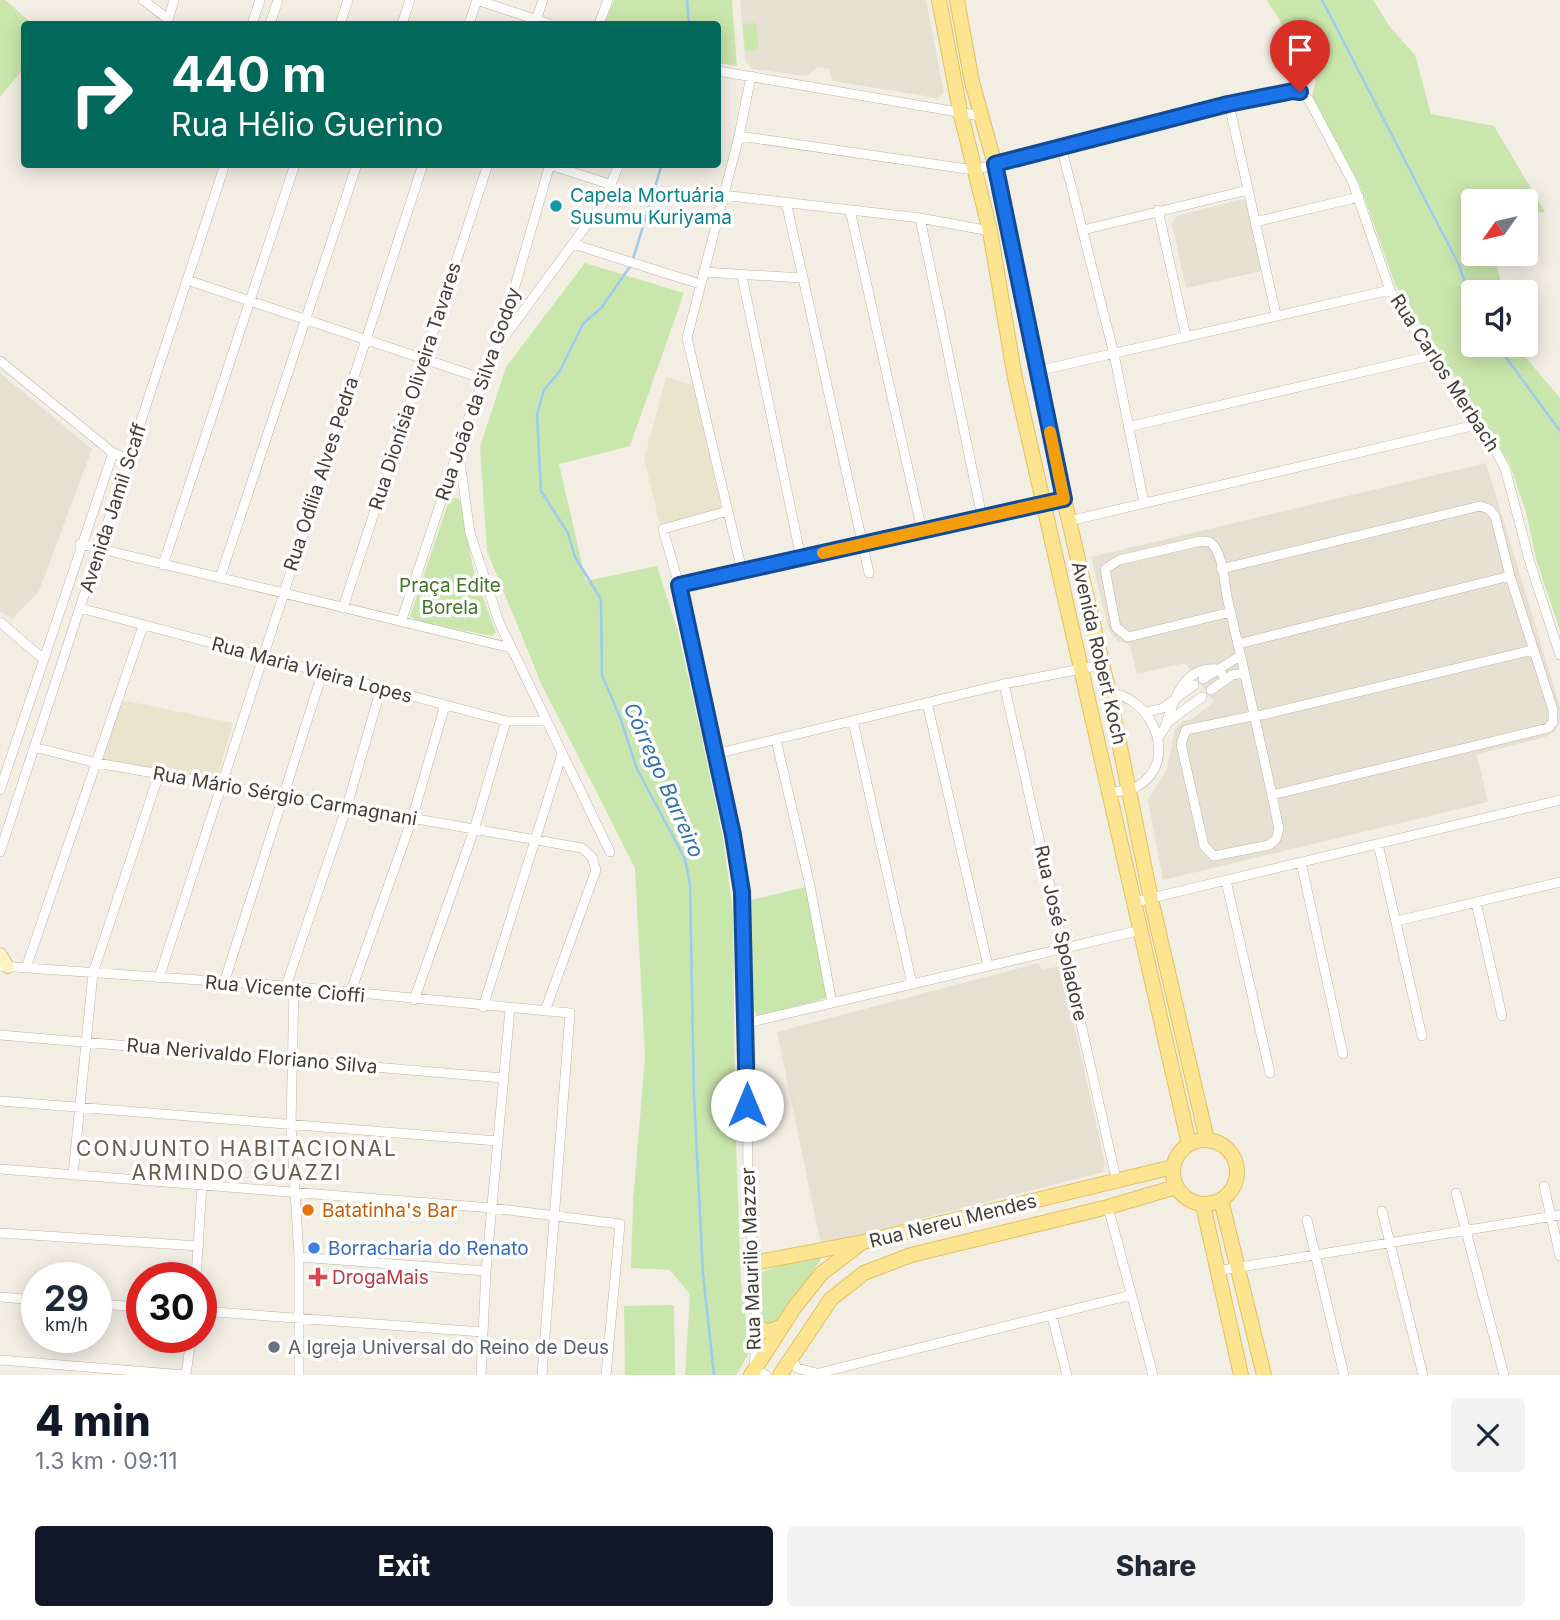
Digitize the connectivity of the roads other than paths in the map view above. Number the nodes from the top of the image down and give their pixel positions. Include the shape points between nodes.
1 (143, 0) edge
2 (174, 0) edge
3 (260, 0) edge
4 (278, 0) edge
5 (348, 0) edge
6 (410, 0) edge
7 (477, 0) edge
8 (542, 0) edge
9 (608, 0) edge
10 (939, 0) edge
11 (957, 0) edge
12 (166, 21) edge
13 (167, 21) edge
14 (253, 21) edge
15 (271, 21) edge
16 (341, 21) edge
17 (403, 21) edge
18 (470, 21) edge
19 (533, 21) edge
20 (536, 21) edge
21 (600, 21) edge
22 (721, 71) edge
23 (751, 76) junction
24 (1228, 104) junction
25 (960, 111) junction
26 (981, 116) junction
27 (740, 136) junction
28 (1061, 146) junction
29 (995, 164) junction
30 (224, 168) edge
31 (294, 168) edge
32 (356, 168) edge
33 (422, 168) edge
34 (487, 168) edge
35 (549, 168) edge
36 (559, 168) edge
37 (618, 168) edge
38 (974, 170) junction
39 (612, 185) junction
40 (1248, 190) junction
41 (722, 195) junction
42 (1359, 197) junction
43 (786, 202) junction
44 (850, 210) junction
45 (1158, 210) junction
46 (920, 218) junction
47 (1255, 222) junction
48 (1083, 230) junction
49 (990, 231) junction
50 (573, 244) junction
51 (703, 272) junction
52 (742, 276) junction
53 (803, 278) junction
54 (187, 280) junction
55 (700, 284) junction
56 (1390, 290) junction
57 (250, 301) junction
58 (1276, 315) junction
59 (306, 319) junction
60 (1186, 336) junction
61 (365, 339) junction
62 (498, 345) junction
63 (1114, 354) junction
64 (1430, 356) junction
65 (423, 359) junction
66 (0, 361) edge
67 (1037, 371) junction
68 (484, 379) junction
69 (1480, 424) junction
70 (1128, 427) junction
71 (458, 449) junction
72 (113, 453) junction
73 (129, 459) junction
74 (1064, 499) junction
75 (1144, 503) junction
76 (1044, 504) junction
77 (728, 511) junction
78 (982, 517) junction
79 (1069, 521) junction
80 (922, 531) junction
81 (80, 544) junction
82 (863, 544) junction
83 (99, 549) junction
84 (802, 558) junction
85 (163, 565) junction
86 (1221, 569) junction
87 (743, 571) junction
88 (869, 573) dead end
89 (1510, 576) junction
90 (220, 578) junction
91 (679, 585) junction
92 (283, 593) junction
93 (80, 608) junction
94 (343, 608) junction
95 (1231, 612) junction
96 (0, 622) edge
97 (401, 622) junction
98 (143, 626) junction
99 (1238, 644) junction
100 (511, 648) junction
101 (1533, 650) junction
102 (1560, 655) edge
103 (263, 656) junction
104 (1240, 656) junction
105 (42, 658) junction
106 (1102, 664) junction
107 (1081, 668) junction
108 (1218, 669) junction
109 (1244, 673) junction
110 (322, 674) junction
111 (1203, 679) dead end
112 (1227, 679) junction
113 (1004, 684) junction
114 (1194, 685) dead end
115 (381, 688) junction
116 (1211, 690) dead end
117 (1109, 693) junction
118 (1202, 697) dead end
119 (1174, 700) junction
120 (927, 703) junction
121 (445, 705) junction
122 (1147, 712) junction
123 (1252, 716) junction
124 (506, 721) junction
125 (547, 721) junction
126 (853, 721) junction
127 (1166, 724) junction
128 (1158, 738) junction
129 (776, 740) junction
130 (34, 747) junction
131 (562, 754) junction
132 (715, 754) junction
133 (97, 763) junction
134 (159, 774) junction
135 (224, 785) junction
136 (0, 790) edge
137 (1130, 790) junction
138 (1112, 792) junction
139 (1272, 794) junction
140 (285, 796) junction
141 (1560, 800) edge
142 (347, 806) junction
143 (412, 819) junction
144 (474, 830) junction
145 (536, 841) junction
146 (1378, 844) junction
147 (0, 852) edge
148 (610, 852) dead end
149 (1301, 862) junction
150 (1226, 880) junction
151 (1560, 882) edge
152 (1151, 898) junction
153 (1135, 902) junction
154 (1476, 902) junction
155 (1397, 921) junction
156 (1141, 930) junction
157 (1065, 948) junction
158 (0, 954) edge
159 (4, 966) edge
160 (988, 966) junction
161 (26, 968) junction
162 (93, 973) junction
163 (159, 978) junction
164 (224, 984) junction
165 (912, 984) junction
166 (290, 987) junction
167 (350, 994) junction
168 (414, 1000) junction
169 (832, 1003) junction
170 (482, 1007) junction
171 (510, 1009) junction
172 (545, 1012) junction
173 (1502, 1016) dead end
174 (747, 1023) junction
175 (0, 1035) edge
176 (1422, 1036) dead end
177 (86, 1042) junction
178 (1343, 1054) dead end
179 (291, 1059) junction
180 (1269, 1073) dead end
181 (503, 1078) junction
182 (0, 1101) edge
183 (82, 1107) junction
184 (290, 1126) junction
185 (1207, 1140) junction
186 (498, 1141) junction
187 (1189, 1144) junction
188 (1173, 1167) junction
189 (0, 1169) edge
190 (74, 1175) junction
191 (1116, 1183) junction
192 (202, 1185) junction
193 (1544, 1186) dead end
194 (1176, 1187) junction
195 (295, 1191) junction
196 (1456, 1192) dead end
197 (1070, 1193) junction
198 (1221, 1200) junction
199 (1203, 1205) junction
200 (1108, 1207) junction
201 (492, 1208) junction
202 (1382, 1211) dead end
203 (556, 1216) junction
204 (1556, 1216) edge
205 (1060, 1219) junction
206 (1307, 1220) dead end
207 (1467, 1231) junction
208 (0, 1233) edge
209 (863, 1242) junction
210 (1388, 1244) junction
211 (199, 1246) junction
212 (1560, 1256) edge
213 (299, 1257) junction
214 (1315, 1257) junction
215 (198, 1262) edge
216 (754, 1263) junction
217 (1237, 1268) junction
218 (486, 1271) junction
219 (1216, 1271) junction
220 (1131, 1295) junction
221 (0, 1297) edge
222 (21, 1299) edge
223 (217, 1312) edge
224 (1052, 1315) junction
225 (299, 1320) junction
226 (757, 1326) junction
227 (782, 1326) junction
228 (483, 1332) junction
229 (189, 1353) edge
230 (792, 1357) junction
231 (0, 1360) edge
232 (757, 1373) edge
233 (815, 1374) edge
234 (186, 1375) edge
235 (299, 1375) edge
236 (481, 1375) edge
237 (542, 1375) edge
238 (606, 1375) edge
239 (780, 1375) edge
240 (1067, 1375) edge
241 (1153, 1375) edge
242 (1241, 1375) edge
243 (1264, 1375) edge
244 (1344, 1375) edge
245 (1423, 1375) edge
246 (1504, 1375) edge

1 - 12 street
2 - 13 street
3 - 14 street
4 - 15 street
5 - 16 street
6 - 17 street
7 - 18 street
7 - 19 street
8 - 20 street
9 - 21 street
10 - 25 main road, Avenida Robert Koch
11 - 26 main road, Avenida Robert Koch
22 - 23 street
23 - 25 street
23 - 27 street
24 - 28 street, Rua Carlos Merbach
24 - 40 street
24 - 42 street, Rua Carlos Merbach via 1293,91 1304,95
25 - 26 street
25 - 38 main road, Avenida Robert Koch
26 - 29 main road, Avenida Robert Koch
27 - 38 street
27 - 41 street
28 - 29 street, Rua Carlos Merbach
28 - 48 street
29 - 38 street, Rua Carlos Merbach
29 - 67 main road, Avenida Robert Koch
30 - 54 street, Avenida Jamil Scaff
31 - 57 street
32 - 59 street
33 - 61 street, Rua Odília Alves Pedra
34 - 65 street, Rua Dionísia Oliveira Tavares
35 - 62 street, Rua João da Silva Godoy
36 - 39 street
37 - 39 street
38 - 49 main road, Avenida Robert Koch
39 - 50 street
40 - 45 street
40 - 47 street
41 - 43 street
41 - 51 street
42 - 47 street
42 - 56 street, Rua Carlos Merbach
43 - 44 street
43 - 53 street
44 - 46 street
44 - 80 street
45 - 48 street
45 - 60 street
46 - 49 street
46 - 78 street
47 - 58 street
48 - 63 street
49 - 76 main road, Avenida Robert Koch
50 - 55 street
50 - 62 street
51 - 52 street
51 - 55 street
52 - 53 street
52 - 84 street
53 - 82 street
54 - 57 street
54 - 73 street, Avenida Jamil Scaff
55 - 77 street via 687,338
56 - 58 street
56 - 64 street, Rua Carlos Merbach
57 - 59 street
57 - 85 street
58 - 60 street
59 - 61 street
59 - 90 street
60 - 63 street
61 - 65 street
61 - 92 street, Rua Odília Alves Pedra
62 - 68 street, Rua João da Silva Godoy
63 - 67 street
63 - 70 street
64 - 69 street, Rua Carlos Merbach
64 - 70 street
65 - 68 street
65 - 94 street, Rua Dionísia Oliveira Tavares
66 - 72 street
67 - 74 main road, Avenida Robert Koch
68 - 71 street, Rua João da Silva Godoy
69 - 75 street
69 - 102 street, Rua Carlos Merbach via 1507,473
70 - 75 street
71 - 97 street, Rua João da Silva Godoy
71 - 100 street via 470,533
72 - 73 street
72 - 81 street, Avenida Jamil Scaff
73 - 83 street, Avenida Jamil Scaff
74 - 76 street
74 - 79 main road, Avenida Robert Koch
75 - 79 street
76 - 78 street
76 - 107 main road, Avenida Robert Koch
77 - 87 street
77 - 91 street, Rua Maurilio Mazzer via 663,529
78 - 80 street
79 - 106 main road, Avenida Robert Koch
80 - 82 street
81 - 83 street
81 - 105 street, Avenida Jamil Scaff
82 - 84 street
82 - 88 street
83 - 85 street
83 - 93 street, Avenida Jamil Scaff
84 - 87 street
85 - 90 street
86 - 89 street via 1480,506 1495,516
86 - 95 street
86 - 95 street via 1216,549 1201,541 1109,564 1104,576 1116,627 1124,635 1132,637
87 - 91 street
89 - 99 street
89 - 101 street
90 - 92 street
91 - 132 street, Rua Maurilio Mazzer
92 - 94 street
92 - 103 street, Rua Odília Alves Pedra
93 - 98 street, Rua Maria Vieira Lopes
93 - 130 street, Avenida Jamil Scaff
94 - 97 street
95 - 99 street
96 - 105 street
97 - 100 street
98 - 103 street, Rua Maria Vieira Lopes
98 - 133 street
99 - 104 street
100 - 125 street
101 - 123 street
101 - 139 street via 1553,710 1551,725
103 - 110 street, Rua Maria Vieira Lopes
103 - 135 street, Rua Odília Alves Pedra
104 - 108 street
104 - 109 street
105 - 136 street, Avenida Jamil Scaff
106 - 107 street
106 - 117 main road, Avenida Robert Koch
107 - 113 street
107 - 138 main road, Avenida Robert Koch
108 - 111 street
108 - 112 street
108 - 119 street via 1197,671
109 - 112 street
109 - 123 street
110 - 115 street, Rua Maria Vieira Lopes
110 - 140 street
112 - 116 street
113 - 120 street
113 - 157 street, Rua José Spoladore
114 - 119 street
115 - 121 street, Rua Maria Vieira Lopes
115 - 142 street
117 - 122 street
117 - 137 main road, Avenida Robert Koch
118 - 127 street
119 - 122 street
119 - 127 street
120 - 126 street
120 - 160 street
121 - 124 street, Rua Maria Vieira Lopes
121 - 143 street
122 - 128 street
123 - 139 street
123 - 139 street via 1183,733 1181,744 1209,854 1269,845 1276,839 1279,829
124 - 125 street, Rua Maria Vieira Lopes
124 - 144 street
125 - 131 street
126 - 129 street
126 - 165 street
127 - 128 street
128 - 137 street via 1150,773
129 - 132 street
129 - 169 street
130 - 133 street, Rua Mário Sérgio Carmagnani
130 - 147 street, Avenida Jamil Scaff
131 - 145 street
131 - 148 street
132 - 174 street, Rua Maurilio Mazzer via 742,892
133 - 134 street, Rua Mário Sérgio Carmagnani
133 - 161 street
134 - 135 street, Rua Mário Sérgio Carmagnani
134 - 162 street
135 - 140 street, Rua Mário Sérgio Carmagnani
135 - 163 street, Rua Odília Alves Pedra
137 - 138 street
137 - 152 main road, Avenida Robert Koch
138 - 153 main road, Avenida Robert Koch
140 - 142 street, Rua Mário Sérgio Carmagnani
140 - 164 street
141 - 146 street
142 - 143 street, Rua Mário Sérgio Carmagnani
142 - 166 street
143 - 144 street, Rua Mário Sérgio Carmagnani
143 - 167 street
144 - 145 street, Rua Mário Sérgio Carmagnani
144 - 168 street
145 - 170 street
145 - 172 street, Rua Mário Sérgio Carmagnani via 582,848 592,857 596,870
146 - 149 street
146 - 155 street
149 - 150 street
149 - 178 street
150 - 152 street
150 - 180 street
151 - 154 street
152 - 153 street
152 - 185 main road, Avenida Robert Koch
153 - 156 main road, Avenida Robert Koch
154 - 155 street
154 - 173 street
155 - 176 street
156 - 157 street
156 - 187 main road, Avenida Robert Koch
157 - 160 street
157 - 191 street, Rua José Spoladore
158 - 159 street
159 - 161 street, Rua Vicente Cioffi
160 - 165 street
161 - 162 street, Rua Vicente Cioffi
162 - 163 street, Rua Vicente Cioffi
162 - 177 street
163 - 164 street, Rua Vicente Cioffi
164 - 166 street, Rua Vicente Cioffi
165 - 169 street
166 - 167 street, Rua Vicente Cioffi
166 - 179 street
167 - 168 street, Rua Vicente Cioffi
168 - 170 street, Rua Vicente Cioffi
169 - 174 street
170 - 171 street, Rua Vicente Cioffi
171 - 172 street, Rua Vicente Cioffi
171 - 181 street
172 - 203 street, Rua Vicente Cioffi via 570,1013
174 - 216 street, Rua Maurilio Mazzer via 748,1187
175 - 177 street, Rua Nerivaldo Floriano Silva
177 - 179 street, Rua Nerivaldo Floriano Silva
177 - 183 street
179 - 181 street, Rua Nerivaldo Floriano Silva
179 - 184 street
181 - 186 street
182 - 183 street
183 - 184 street
183 - 190 street
184 - 186 street
184 - 195 street
185 - 187 main road
185 - 198 main road via 1226,1148 1236,1165 1234,1185
186 - 201 street
187 - 188 main road
188 - 191 main road, Rua Nereu Mendes
188 - 194 main road
189 - 190 street
190 - 192 street
191 - 197 main road, Rua Nereu Mendes
192 - 195 street
192 - 211 street
193 - 204 street
194 - 199 main road via 1187,1199
194 - 200 main road, Rua Nereu Mendes
195 - 201 street
195 - 213 street
196 - 207 street
197 - 205 main road via 1048,1205 1050,1216
197 - 209 main road, Rua Nereu Mendes
198 - 199 main road
198 - 217 main road
199 - 219 main road
200 - 205 main road, Rua Nereu Mendes
200 - 220 street
201 - 203 street
201 - 218 street
202 - 210 street
203 - 237 street
203 - 238 street via 620,1224
204 - 207 street
204 - 212 street
205 - 230 main road, Rua Nereu Mendes via 911,1255 864,1273 831,1299
206 - 214 street
207 - 210 street
207 - 246 street
208 - 211 street
209 - 216 main road
209 - 227 main road, Rua Nereu Mendes via 821,1273
210 - 214 street
210 - 245 street
211 - 215 street
213 - 218 street
213 - 225 street
214 - 217 street
214 - 244 street
216 - 226 street, Rua Maurilio Mazzer
217 - 219 street
217 - 243 main road
218 - 228 street
219 - 242 main road
220 - 224 street
220 - 241 street
221 - 222 street
223 - 225 street
224 - 233 street
224 - 240 street
225 - 228 street
225 - 235 street
226 - 227 main road via 771,1332
226 - 232 street, Rua Maurilio Mazzer
227 - 232 main road, Rua Nereu Mendes
228 - 236 street
229 - 234 street
230 - 233 street via 796,1368
230 - 239 main road, Rua Nereu Mendes
231 - 234 street

